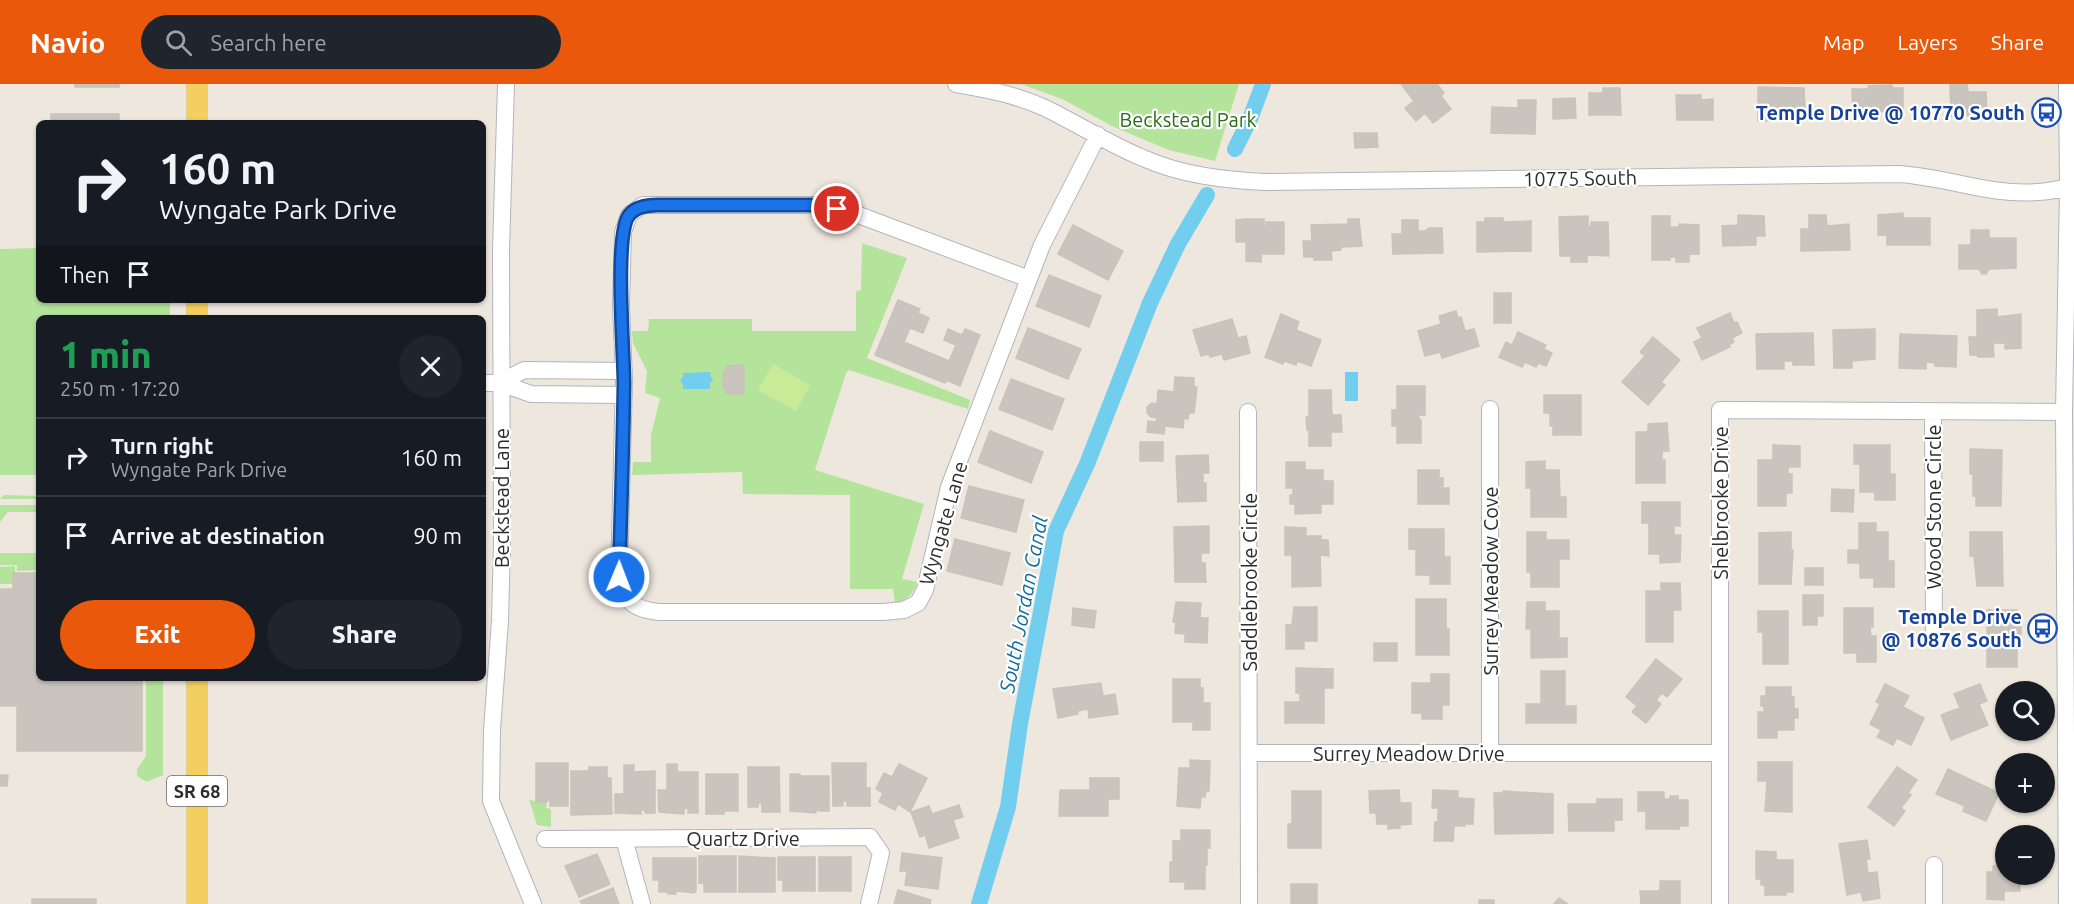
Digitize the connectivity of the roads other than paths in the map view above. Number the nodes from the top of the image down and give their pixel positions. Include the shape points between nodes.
1 (197, 84) edge
2 (506, 84) edge
3 (956, 84) edge
4 (2067, 84) edge
5 (197, 120) edge
6 (1098, 135) junction
7 (2071, 186) edge
8 (1029, 279) junction
9 (624, 371) junction
10 (486, 383) edge
11 (500, 383) junction
12 (624, 395) junction
13 (1490, 410) dead end
14 (1933, 411) junction
15 (1248, 412) dead end
16 (2064, 412) junction
17 (2070, 624) edge
18 (1934, 639) dead end
19 (197, 681) edge
20 (1249, 753) junction
21 (1490, 753) junction
22 (1720, 753) junction
23 (545, 839) dead end
24 (624, 839) junction
25 (1934, 865) dead end
26 (197, 904) edge
27 (533, 904) edge
28 (642, 904) edge
29 (868, 904) edge
30 (1249, 904) edge
31 (1720, 904) edge
32 (1934, 904) edge
33 (2067, 904) edge

1 - 5 main road
2 - 11 street, Beckstead Lane
3 - 6 street, 10775 South via 1010,95
4 - 7 street
6 - 7 street, 10775 South via 1166,166 1212,177 1265,182 1897,174 2009,192
6 - 8 street, Wyngate Lane
7 - 16 street
8 - 9 street via 856,214 818,205 643,205 629,214 623,231
8 - 12 street, Wyngate Lane via 950,487 925,590 918,603 904,610 640,610 626,597 619,577
9 - 11 street via 524,370
9 - 12 street
10 - 11 street
11 - 12 street via 531,394
11 - 27 street, Beckstead Lane via 502,566 491,801
13 - 21 street, Surrey Meadow Cove
14 - 16 street, Shelbrooke Drive
14 - 18 street, Wood Stone Circle
14 - 22 street, Shelbrooke Drive via 1720,410
15 - 20 street, Saddlebrooke Circle
16 - 17 street
17 - 33 street
19 - 26 main road, SR 68
20 - 21 street, Surrey Meadow Drive
20 - 30 street
21 - 22 street, Surrey Meadow Drive
22 - 31 street, Shelbrooke Drive
23 - 24 street, Quartz Drive
24 - 28 street
24 - 29 street, Quartz Drive via 870,837 881,853
25 - 32 street

